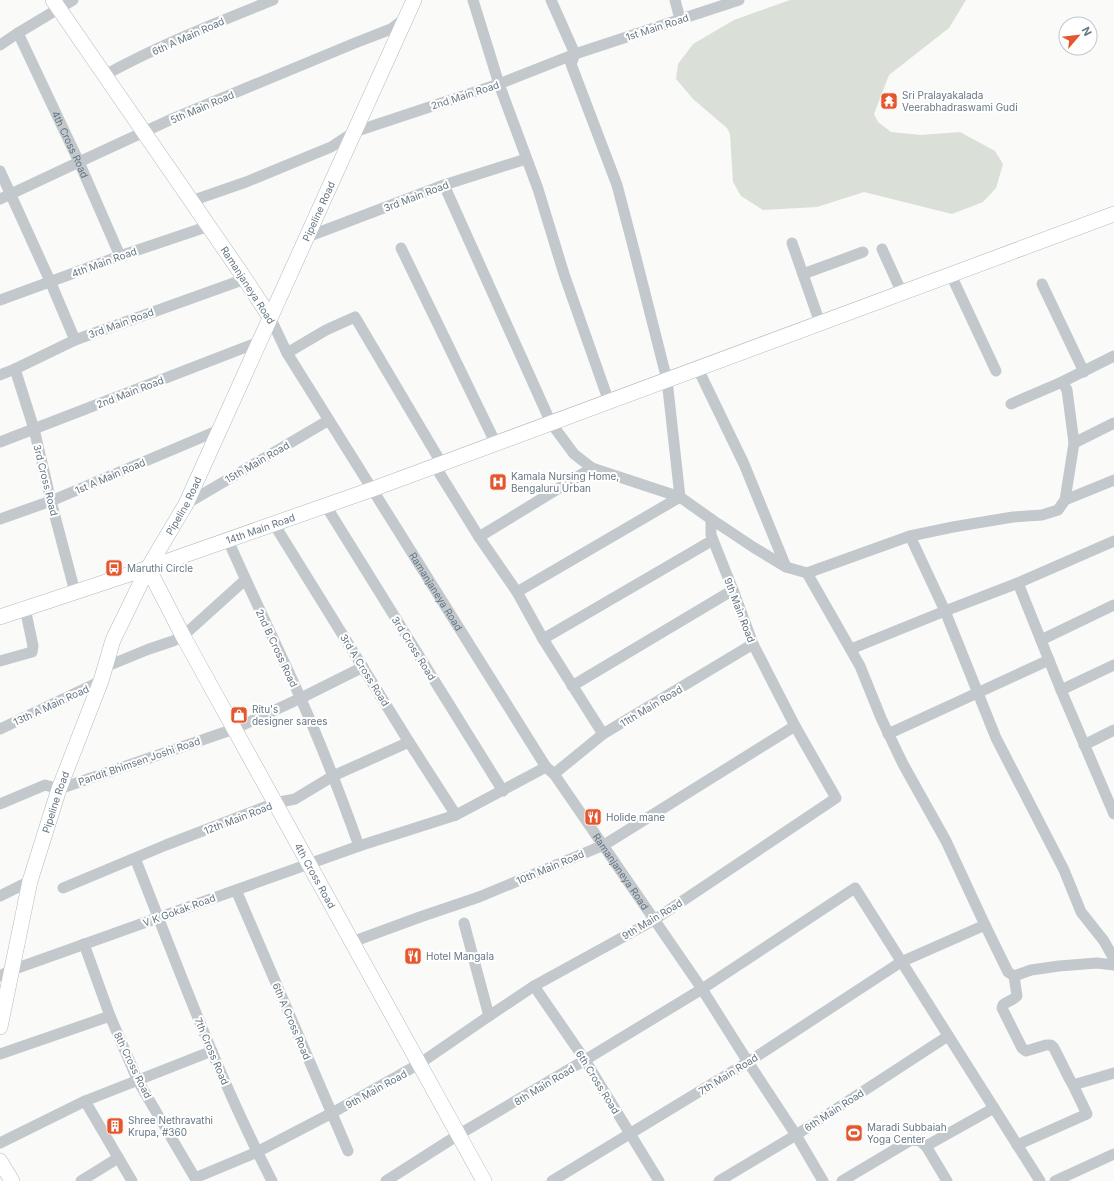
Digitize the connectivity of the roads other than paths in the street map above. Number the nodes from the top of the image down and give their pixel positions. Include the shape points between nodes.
1 (73, 0) edge
2 (273, 0) edge
3 (414, 0) edge
4 (473, 0) edge
5 (551, 0) edge
6 (675, 0) edge
7 (739, 0) edge
8 (56, 4) edge
9 (405, 18) junction
10 (680, 19) junction
11 (18, 33) junction
12 (0, 46) edge
13 (575, 54) junction
14 (105, 75) junction
15 (499, 84) junction
16 (354, 132) junction
17 (145, 133) junction
18 (526, 158) junction
19 (79, 162) junction
20 (0, 172) edge
21 (444, 185) junction
22 (10, 195) junction
23 (0, 199) edge
24 (193, 203) junction
25 (1114, 214) edge
26 (209, 226) junction
27 (306, 237) junction
28 (792, 243) dead end
29 (401, 248) dead end
30 (882, 249) dead end
31 (863, 252) dead end
32 (120, 256) junction
33 (803, 274) junction
34 (951, 275) junction
35 (245, 278) junction
36 (50, 281) junction
37 (1042, 284) dead end
38 (902, 293) junction
39 (0, 300) edge
40 (270, 317) junction
41 (820, 323) junction
42 (75, 340) junction
43 (259, 342) junction
44 (287, 353) junction
45 (1114, 356) edge
46 (15, 369) junction
47 (698, 369) junction
48 (996, 371) dead end
49 (1084, 372) junction
50 (0, 375) edge
51 (666, 380) junction
52 (1062, 382) junction
53 (609, 402) junction
54 (1011, 404) dead end
55 (329, 420) junction
56 (551, 423) junction
57 (1114, 423) edge
58 (34, 429) junction
59 (219, 430) junction
60 (0, 442) edge
61 (496, 444) junction
62 (1074, 444) junction
63 (439, 465) junction
64 (592, 468) junction
65 (1114, 480) edge
66 (373, 490) junction
67 (680, 497) junction
68 (1065, 500) junction
69 (51, 501) junction
70 (186, 504) junction
71 (326, 506) junction
72 (0, 519) edge
73 (711, 519) junction
74 (274, 524) junction
75 (910, 536) junction
76 (479, 537) junction
77 (228, 540) junction
78 (713, 540) junction
79 (1114, 541) edge
80 (786, 567) junction
81 (148, 568) junction
82 (807, 573) junction
83 (245, 580) junction
84 (1018, 583) junction
85 (733, 590) junction
86 (75, 592) junction
87 (517, 592) junction
88 (1114, 605) edge
89 (25, 608) junction
90 (945, 611) junction
91 (0, 617) edge
92 (183, 636) junction
93 (543, 639) junction
94 (1041, 640) junction
95 (752, 644) junction
96 (851, 649) junction
97 (1049, 660) junction
98 (0, 661) edge
99 (1114, 665) edge
100 (105, 667) junction
101 (363, 667) junction
102 (101, 681) junction
103 (572, 686) junction
104 (1061, 690) junction
105 (978, 693) junction
106 (301, 698) junction
107 (795, 726) junction
108 (0, 729) edge
109 (234, 729) junction
110 (1114, 730) edge
111 (603, 734) junction
112 (888, 734) junction
113 (409, 742) junction
114 (1084, 745) junction
115 (550, 770) junction
116 (333, 776) junction
117 (59, 789) junction
118 (503, 791) junction
119 (1110, 792) edge
120 (276, 803) junction
121 (0, 804) edge
122 (1114, 814) edge
123 (456, 815) junction
124 (604, 845) junction
125 (359, 846) junction
126 (135, 858) junction
127 (308, 864) junction
128 (30, 881) junction
129 (63, 888) dead end
130 (236, 890) junction
131 (0, 896) edge
132 (158, 918) junction
133 (654, 920) junction
134 (464, 923) dead end
135 (985, 925) junction
136 (352, 942) junction
137 (84, 944) junction
138 (1114, 959) edge
139 (901, 962) junction
140 (1114, 965) edge
141 (6, 973) edge
142 (1014, 976) junction
143 (534, 986) junction
144 (702, 990) junction
145 (110, 1016) junction
146 (489, 1016) junction
147 (0, 1027) edge
148 (948, 1036) junction
149 (212, 1051) junction
150 (0, 1054) edge
151 (585, 1060) junction
152 (748, 1062) junction
153 (419, 1064) junction
154 (1114, 1073) edge
155 (138, 1081) junction
156 (1073, 1085) junction
157 (85, 1101) junction
158 (994, 1108) junction
159 (332, 1113) junction
160 (630, 1134) junction
161 (458, 1135) junction
162 (796, 1135) junction
163 (0, 1143) edge
164 (1017, 1145) junction
165 (926, 1146) junction
166 (348, 1151) dead end
167 (257, 1152) junction
168 (1114, 1154) edge
169 (118, 1158) junction
170 (0, 1161) edge
171 (734, 1177) edge
172 (196, 1180) edge
173 (12, 1181) edge
174 (81, 1181) edge
175 (132, 1181) edge
176 (272, 1181) edge
177 (386, 1181) edge
178 (484, 1181) edge
179 (552, 1181) edge
180 (659, 1181) edge
181 (719, 1181) edge
182 (823, 1181) edge
183 (842, 1181) edge
184 (948, 1181) edge
185 (1040, 1181) edge
186 (1055, 1181) edge

1 - 8 street
2 - 14 street, 6th A Main Road via 137,58
3 - 9 street, Pipeline Road
4 - 15 street
5 - 13 street
6 - 10 street
7 - 10 street, 1st Main Road
8 - 11 street
8 - 14 street, Ramanjaneya Road
9 - 16 street, Pipeline Road
9 - 17 street, 5th Main Road via 391,29 187,113
10 - 13 street, 1st Main Road
11 - 12 street
11 - 19 street, 4th Cross Road
13 - 15 street, 2nd Main Road
13 - 51 street via 572,64 617,185
14 - 17 street, Ramanjaneya Road
15 - 16 street, 2nd Main Road
15 - 18 street
16 - 24 street, 2nd Main Road via 331,147 197,199
16 - 27 street, Pipeline Road
17 - 19 street, 5th Main Road
17 - 24 street, Ramanjaneya Road
18 - 21 street, 3rd Main Road
18 - 53 street
19 - 22 street, 5th Main Road
19 - 32 street, 4th Cross Road
20 - 22 street
21 - 27 street, 3rd Main Road
21 - 56 street
22 - 23 street, 5th Main Road
22 - 36 street
24 - 26 street, Ramanjaneya Road
25 - 34 street, 14th Main Road
26 - 32 street, 4th Main Road
26 - 35 street, Ramanjaneya Road
27 - 40 street, Pipeline Road
28 - 33 street
29 - 61 street
30 - 38 street
31 - 33 street
32 - 36 street, 4th Main Road
33 - 41 street
34 - 38 street, 14th Main Road
34 - 48 street
35 - 40 street, Ramanjaneya Road
35 - 42 street, 3rd Main Road
36 - 39 street, 4th Main Road
36 - 42 street
37 - 49 street
38 - 41 street, 14th Main Road
40 - 43 street, Pipeline Road
40 - 44 street, Ramanjaneya Road
41 - 47 street, 14th Main Road
42 - 46 street, 3rd Main Road
43 - 58 street, 2nd Main Road
43 - 59 street, Pipeline Road
44 - 55 street, Ramanjaneya Road
44 - 63 street via 326,330 355,317
45 - 49 street
46 - 50 street, 3rd Main Road
46 - 58 street, 3rd Cross Road
47 - 51 street, 14th Main Road
47 - 80 street via 744,464
49 - 52 street
51 - 53 street, 14th Main Road
51 - 67 street
52 - 54 street
52 - 62 street via 1067,390
53 - 56 street, 14th Main Road
55 - 66 street, Ramanjaneya Road
55 - 70 street, 15th Main Road
56 - 61 street, 14th Main Road
56 - 64 street via 574,454
57 - 62 street
58 - 60 street, 2nd Main Road
58 - 69 street, 3rd Cross Road
59 - 69 street, 1st A Main Road
59 - 70 street, Pipeline Road
61 - 63 street, 14th Main Road
62 - 68 street
63 - 66 street, 14th Main Road
63 - 76 street
64 - 67 street
64 - 76 street
65 - 68 street
66 - 71 street, 14th Main Road
66 - 115 street, Ramanjaneya Road
67 - 73 street
67 - 87 street
68 - 75 street via 1058,510 1042,515 960,525
69 - 72 street, 1st A Main Road
69 - 86 street, 3rd Cross Road
70 - 81 street, Pipeline Road
71 - 74 street, 14th Main Road
71 - 118 street, 3rd Cross Road
73 - 78 street, 9th Main Road
73 - 80 street
74 - 77 street, 14th Main Road
74 - 101 street, 3rd A Cross Road
75 - 82 street
75 - 90 street
76 - 87 street
77 - 81 street, 14th Main Road
77 - 83 street, 2nd B Cross Road
78 - 85 street, 9th Main Road
78 - 93 street
79 - 84 street
80 - 82 street
81 - 86 street, 14th Main Road
81 - 92 street, 4th Cross Road
81 - 100 street, Pipeline Road via 113,640
82 - 96 street
83 - 92 street
83 - 106 street, 2nd B Cross Road
84 - 90 street
84 - 94 street
85 - 95 street, 9th Main Road
85 - 103 street
86 - 89 street, 14th Main Road
87 - 93 street
88 - 94 street
89 - 91 street, 14th Main Road
89 - 98 street via 32,652
90 - 96 street
90 - 105 street
92 - 100 street
92 - 109 street, 4th Cross Road
93 - 103 street
94 - 97 street
95 - 107 street, 9th Main Road
95 - 111 street, 11th Main Road
96 - 112 street
97 - 104 street
97 - 105 street
99 - 104 street
100 - 102 street, Pipeline Road
101 - 106 street, Pandit Bhimsen Joshi Road
101 - 113 street, 3rd A Cross Road
102 - 108 street, 13th A Main Road
102 - 117 street, Pipeline Road
103 - 111 street
104 - 114 street
105 - 112 street
105 - 138 street via 996,738 1064,870 1081,912 1104,941
106 - 109 street, Pandit Bhimsen Joshi Road
106 - 116 street, 2nd B Cross Road
107 - 124 street, 10th Main Road
107 - 133 street, 9th Main Road via 836,798
109 - 117 street, Pandit Bhimsen Joshi Road
109 - 120 street, 4th Cross Road
110 - 114 street
111 - 115 street, 11th Main Road
112 - 135 street via 946,842
113 - 116 street, 12th Main Road
113 - 123 street, 3rd A Cross Road
114 - 119 street
115 - 118 street, 11th Main Road
115 - 124 street, Ramanjaneya Road
116 - 120 street, 12th Main Road via 295,799
116 - 125 street, 2nd B Cross Road
117 - 121 street, Pandit Bhimsen Joshi Road via 44,784
117 - 128 street, Pipeline Road
118 - 123 street, 11th Main Road
119 - 122 street
120 - 126 street, 12th Main Road
120 - 127 street, 4th Cross Road
123 - 125 street, 11th Main Road
124 - 133 street, Ramanjaneya Road
124 - 136 street, 10th Main Road via 479,897
125 - 127 street, V K Gokak Road
126 - 129 street, 12th Main Road
126 - 132 street, 7th Cross Road
127 - 130 street, V K Gokak Road
127 - 136 street, 4th Cross Road
128 - 131 street
128 - 141 street, Pipeline Road
130 - 132 street, V K Gokak Road
130 - 159 street, 6th A Cross Road
132 - 137 street, V K Gokak Road
132 - 149 street, 7th Cross Road
133 - 143 street, 9th Main Road
133 - 144 street, Ramanjaneya Road
134 - 146 street
135 - 139 street, 7th Main Road
135 - 142 street via 1008,972
136 - 153 street, 4th Cross Road
137 - 141 street, V K Gokak Road
137 - 145 street, 8th Cross Road
139 - 144 street, 8th Main Road via 855,888
139 - 148 street
139 - 152 street, 7th Main Road
140 - 142 street via 1097,963 1059,966 1031,970
141 - 147 street, Pipeline Road
142 - 156 street via 1017,996 1006,1002 1002,1008 1022,1048 1026,1051 1051,1045
143 - 146 street, 9th Main Road
143 - 151 street, 6th Cross Road
144 - 151 street, 8th Main Road
144 - 152 street, Ramanjaneya Road
145 - 150 street
145 - 155 street, 8th Cross Road
146 - 153 street, 9th Main Road
148 - 158 street
148 - 162 street, 6th Main Road
149 - 155 street
149 - 167 street, 7th Cross Road
151 - 160 street, 6th Cross Road
151 - 161 street, 8th Main Road
152 - 160 street, 7th Main Road
152 - 162 street, Ramanjaneya Road
153 - 159 street, 9th Main Road
153 - 161 street, 4th Cross Road
154 - 156 street
155 - 157 street
155 - 172 street, 8th Cross Road
156 - 164 street via 1087,1114
157 - 163 street
157 - 169 street
158 - 164 street
158 - 165 street
159 - 166 street, 6th A Cross Road
159 - 167 street, 9th Main Road
160 - 179 street, 7th Main Road
160 - 180 street, 6th Cross Road
161 - 177 street, 8th Main Road
161 - 178 street, 4th Cross Road
162 - 171 street, 6th Main Road
162 - 182 street, Ramanjaneya Road
164 - 185 street
165 - 183 street via 920,1141 911,1140
165 - 184 street
167 - 172 street, 9th Main Road
167 - 176 street, 7th Cross Road
168 - 186 street
169 - 174 street
169 - 175 street
170 - 173 street
171 - 181 street, 6th Main Road

